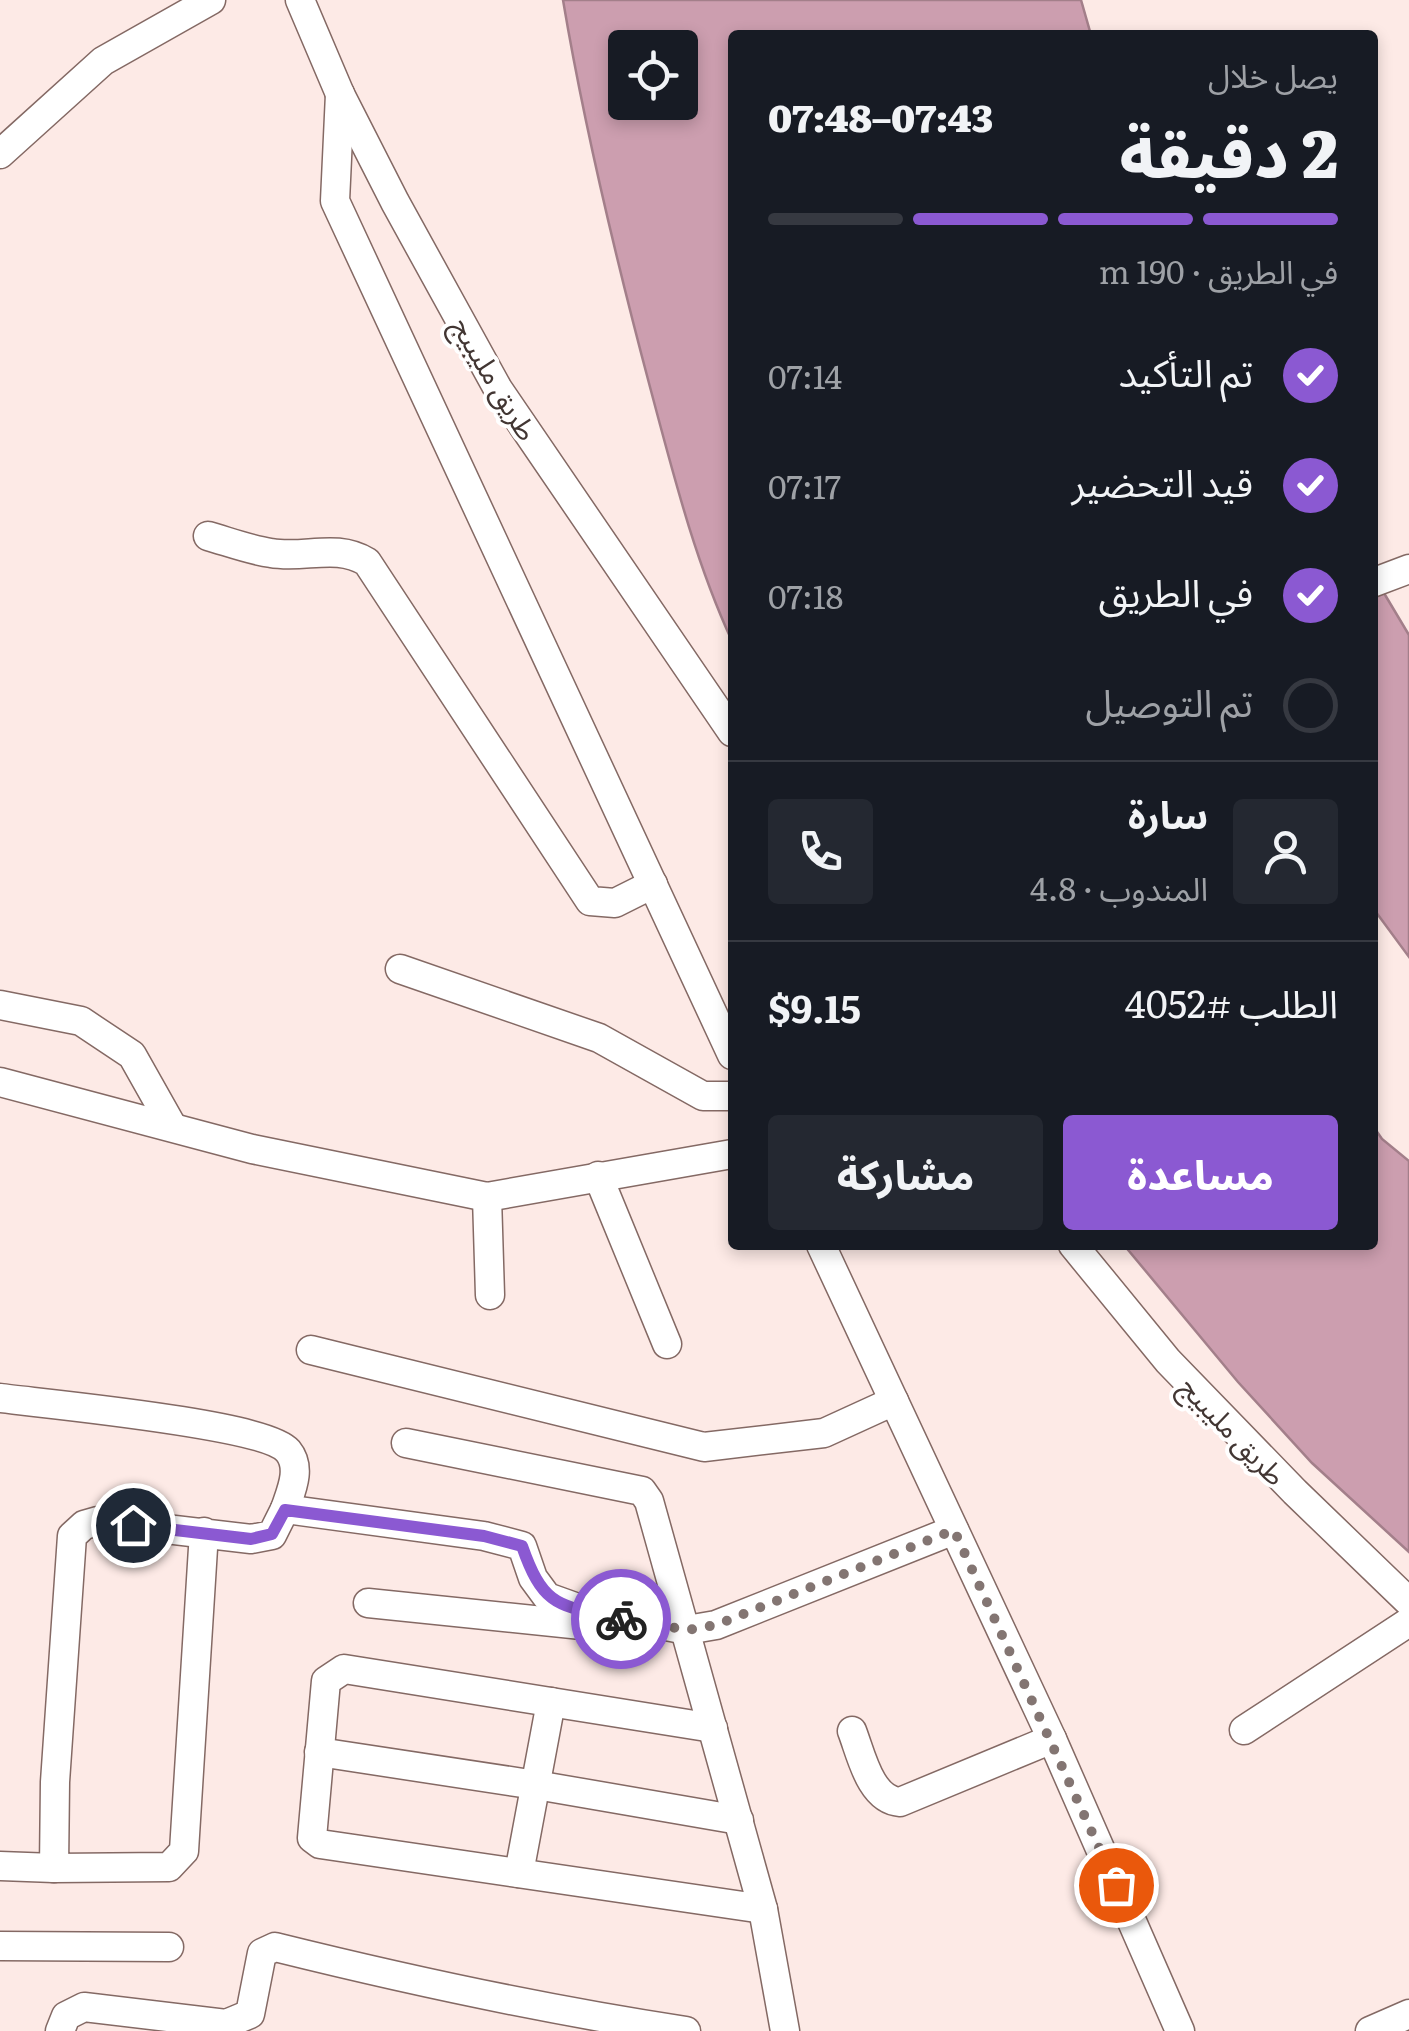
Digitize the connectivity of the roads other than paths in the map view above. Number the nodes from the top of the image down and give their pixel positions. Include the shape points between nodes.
1 (211, 0) edge
2 (300, 0) edge
3 (340, 94) junction
4 (0, 154) edge
5 (208, 536) dead end
6 (1409, 570) edge
7 (1378, 581) edge
8 (728, 726) edge
9 (652, 884) junction
10 (400, 970) dead end
11 (0, 1005) edge
12 (728, 1047) edge
13 (0, 1082) edge
14 (728, 1096) edge
15 (172, 1126) junction
16 (728, 1155) edge
17 (598, 1176) junction
18 (487, 1197) junction
19 (823, 1250) edge
20 (1078, 1250) edge
21 (490, 1295) dead end
22 (667, 1344) dead end
23 (311, 1350) dead end
24 (0, 1398) edge
25 (894, 1401) junction
26 (406, 1443) dead end
27 (285, 1510) junction
28 (954, 1530) junction
29 (204, 1532) junction
30 (1409, 1602) edge
31 (368, 1603) dead end
32 (627, 1620) junction
33 (1409, 1622) edge
34 (688, 1630) junction
35 (551, 1702) junction
36 (713, 1728) junction
37 (1244, 1730) dead end
38 (852, 1731) dead end
39 (1052, 1739) junction
40 (319, 1752) junction
41 (536, 1785) junction
42 (738, 1820) junction
43 (0, 1866) edge
44 (54, 1868) junction
45 (520, 1873) junction
46 (763, 1909) junction
47 (0, 1946) edge
48 (170, 1946) dead end
49 (1409, 2014) edge
50 (60, 2031) edge
51 (686, 2031) edge
52 (785, 2031) edge
53 (1180, 2031) edge
54 (1370, 2031) edge

1 - 4 street via 102,61
2 - 3 street, طريق مليبيج
3 - 8 street, طريق مليبيج via 498,388
3 - 9 street via 335,201
5 - 9 street via 274,554 338,551 368,562 590,900 615,902
6 - 7 street
9 - 12 street
10 - 14 street via 599,1038 702,1096
11 - 15 street via 81,1021 132,1055
13 - 15 street
15 - 18 street
16 - 17 street
17 - 18 street
17 - 22 street
18 - 21 street
19 - 25 street
20 - 30 street, طريق مليبيج via 1168,1360
23 - 25 street via 704,1447 824,1433
24 - 27 street via 206,1425 280,1442 296,1474
25 - 28 street
26 - 34 street via 642,1491
27 - 29 street via 272,1534 251,1539
27 - 32 street via 522,1546 547,1597
28 - 34 street via 716,1625
28 - 39 street
29 - 44 street via 184,1850 169,1868
29 - 44 street via 98,1521 72,1536
31 - 32 street via 596,1628
32 - 34 street
33 - 37 street
34 - 36 street
35 - 36 street
35 - 40 street via 344,1669 326,1682
35 - 41 street
36 - 42 street
38 - 39 street via 877,1790 890,1802
39 - 53 street
40 - 41 street
40 - 45 street via 312,1838 320,1844
41 - 42 street
41 - 45 street
42 - 46 street
43 - 44 street
45 - 46 street
46 - 52 street
47 - 48 street
49 - 54 street
50 - 51 street via 66,2016 84,2006 238,2022 250,2014 262,1954 275,1947 558,2012

